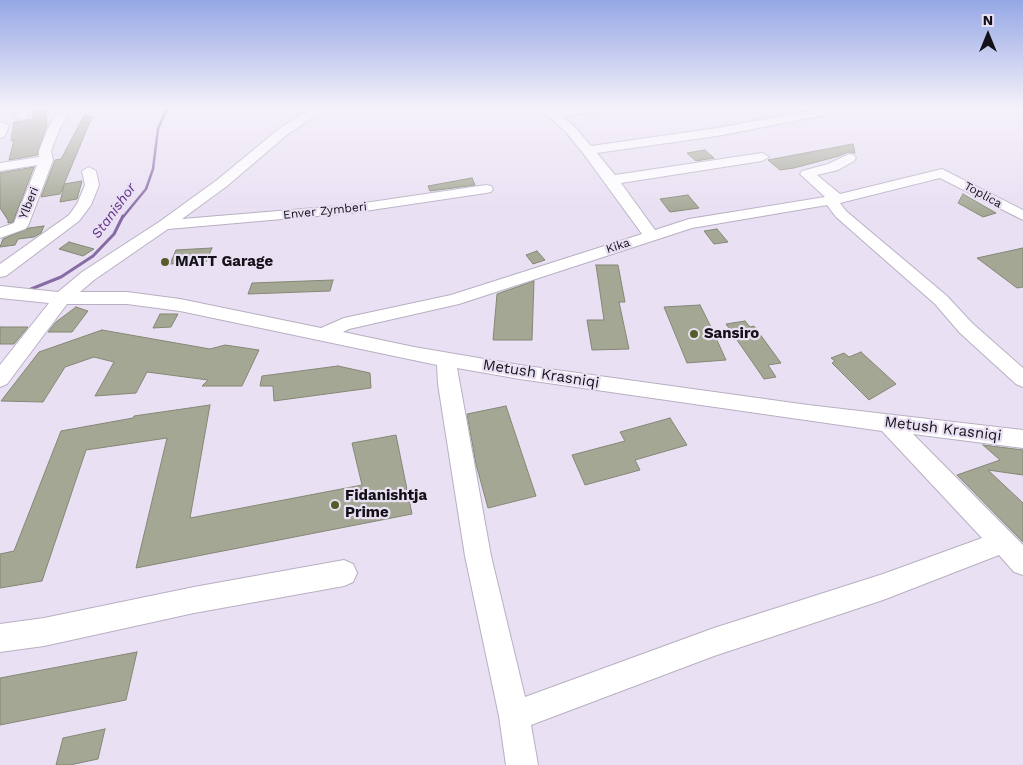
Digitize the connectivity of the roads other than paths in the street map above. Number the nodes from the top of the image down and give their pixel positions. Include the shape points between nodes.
1 (48, 144) edge
2 (269, 144) edge
3 (583, 144) edge
4 (633, 144) edge
5 (588, 150) junction
6 (762, 157) dead end
7 (849, 158) dead end
8 (46, 160) junction
9 (0, 167) edge
10 (89, 171) dead end
11 (942, 173) joint
12 (612, 180) junction
13 (486, 189) dead end
14 (834, 200) junction
15 (1023, 216) edge
16 (164, 225) junction
17 (0, 233) edge
18 (651, 235) junction
19 (0, 272) edge
20 (0, 292) edge
21 (62, 298) junction
22 (324, 335) junction
23 (446, 359) junction
24 (0, 379) edge
25 (1023, 379) edge
26 (887, 422) junction
27 (1023, 439) edge
28 (1003, 542) junction
29 (1023, 563) edge
30 (344, 573) dead end
31 (0, 638) edge
32 (514, 716) junction
33 (522, 765) edge

1 - 8 street, Ylberi
2 - 16 street, Enver Zymberi
3 - 5 street
4 - 5 street
5 - 12 street
6 - 12 street
7 - 14 street via 833,167 808,174
8 - 9 street, Ylberi
8 - 17 street, Ylberi via 20,226
10 - 19 street via 92,185 74,218
11 - 14 street, Kika
11 - 15 street, Toplica
12 - 18 street
13 - 16 street, Enver Zymberi via 351,209
14 - 18 street, Kika via 689,224
14 - 25 street via 841,214 941,300 966,328
16 - 21 street, Enver Zymberi via 88,276
18 - 22 street, Kika via 444,302 344,324
20 - 21 street, Metush Krasniqi
21 - 22 street, Metush Krasniqi via 127,298 180,305
21 - 24 street, Enver Zymberi
22 - 23 street, Metush Krasniqi
23 - 26 street, Metush Krasniqi
23 - 32 street via 478,556
26 - 27 street, Metush Krasniqi
26 - 28 street
28 - 29 street
28 - 32 street via 882,587 714,642
30 - 31 street
32 - 33 street

